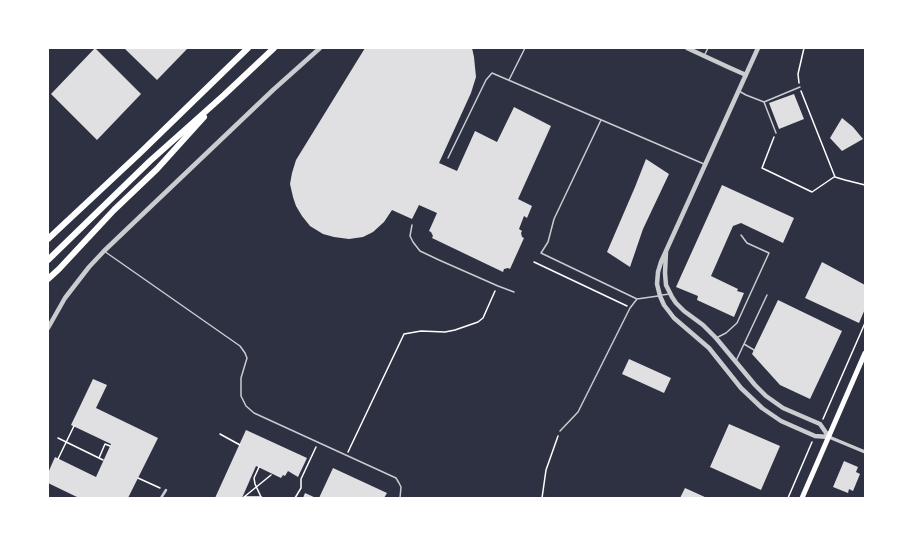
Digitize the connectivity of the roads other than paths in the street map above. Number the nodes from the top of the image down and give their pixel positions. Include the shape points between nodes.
1 (248, 48) edge
2 (274, 48) edge
3 (320, 48) edge
4 (525, 48) edge
5 (687, 48) edge
6 (708, 48) edge
7 (758, 48) edge
8 (705, 56) junction
9 (746, 75) junction
10 (509, 80) junction
11 (800, 87) road end
12 (739, 91) junction
13 (224, 95) junction
14 (764, 102) junction
15 (601, 120) junction
16 (776, 133) road end
17 (448, 158) dead end
18 (705, 164) junction
19 (412, 225) dead end
20 (741, 235) dead end
21 (48, 239) edge
22 (667, 249) junction
23 (104, 251) junction
24 (48, 260) edge
25 (59, 268) junction
26 (48, 279) edge
27 (48, 284) edge
28 (514, 292) dead end
29 (670, 294) junction
30 (767, 295) dead end
31 (660, 296) junction
32 (637, 299) junction
33 (48, 328) edge
34 (716, 338) junction
35 (744, 344) junction
36 (754, 350) dead end
37 (865, 353) edge
38 (735, 362) junction
39 (560, 431) road end
40 (829, 437) junction
41 (865, 452) edge
42 (166, 490) road end
43 (161, 498) edge
44 (400, 498) edge
45 (802, 498) edge

1 - 21 highway
2 - 13 highway
3 - 23 street
4 - 10 lane
5 - 8 street
6 - 8 lane
7 - 9 street
8 - 9 street
9 - 12 street
10 - 15 lane
10 - 17 lane via 492,73 486,80
11 - 14 lane
12 - 14 lane
12 - 18 street
13 - 24 highway via 150,161
13 - 25 highway via 157,169
14 - 16 lane
15 - 18 lane
15 - 32 lane via 554,219 548,242 541,253
18 - 22 street
19 - 28 lane via 410,236 420,250
20 - 34 lane via 747,243 769,253 737,323
22 - 29 street via 665,273
22 - 31 street via 658,272
23 - 33 street via 66,298
23 - 44 lane via 240,346 247,358 241,378 241,396 246,406 254,413 396,478 402,488
25 - 26 highway
25 - 27 highway
29 - 31 lane
29 - 34 street via 684,311
30 - 35 lane
31 - 32 lane
31 - 40 street via 674,318 709,348 741,388 762,408 780,421 814,436
32 - 39 lane via 630,308 578,412
34 - 38 street
35 - 36 lane
35 - 38 lane
37 - 40 main road
38 - 40 street via 766,396 783,408 820,424
40 - 41 street
40 - 45 main road
42 - 43 street

